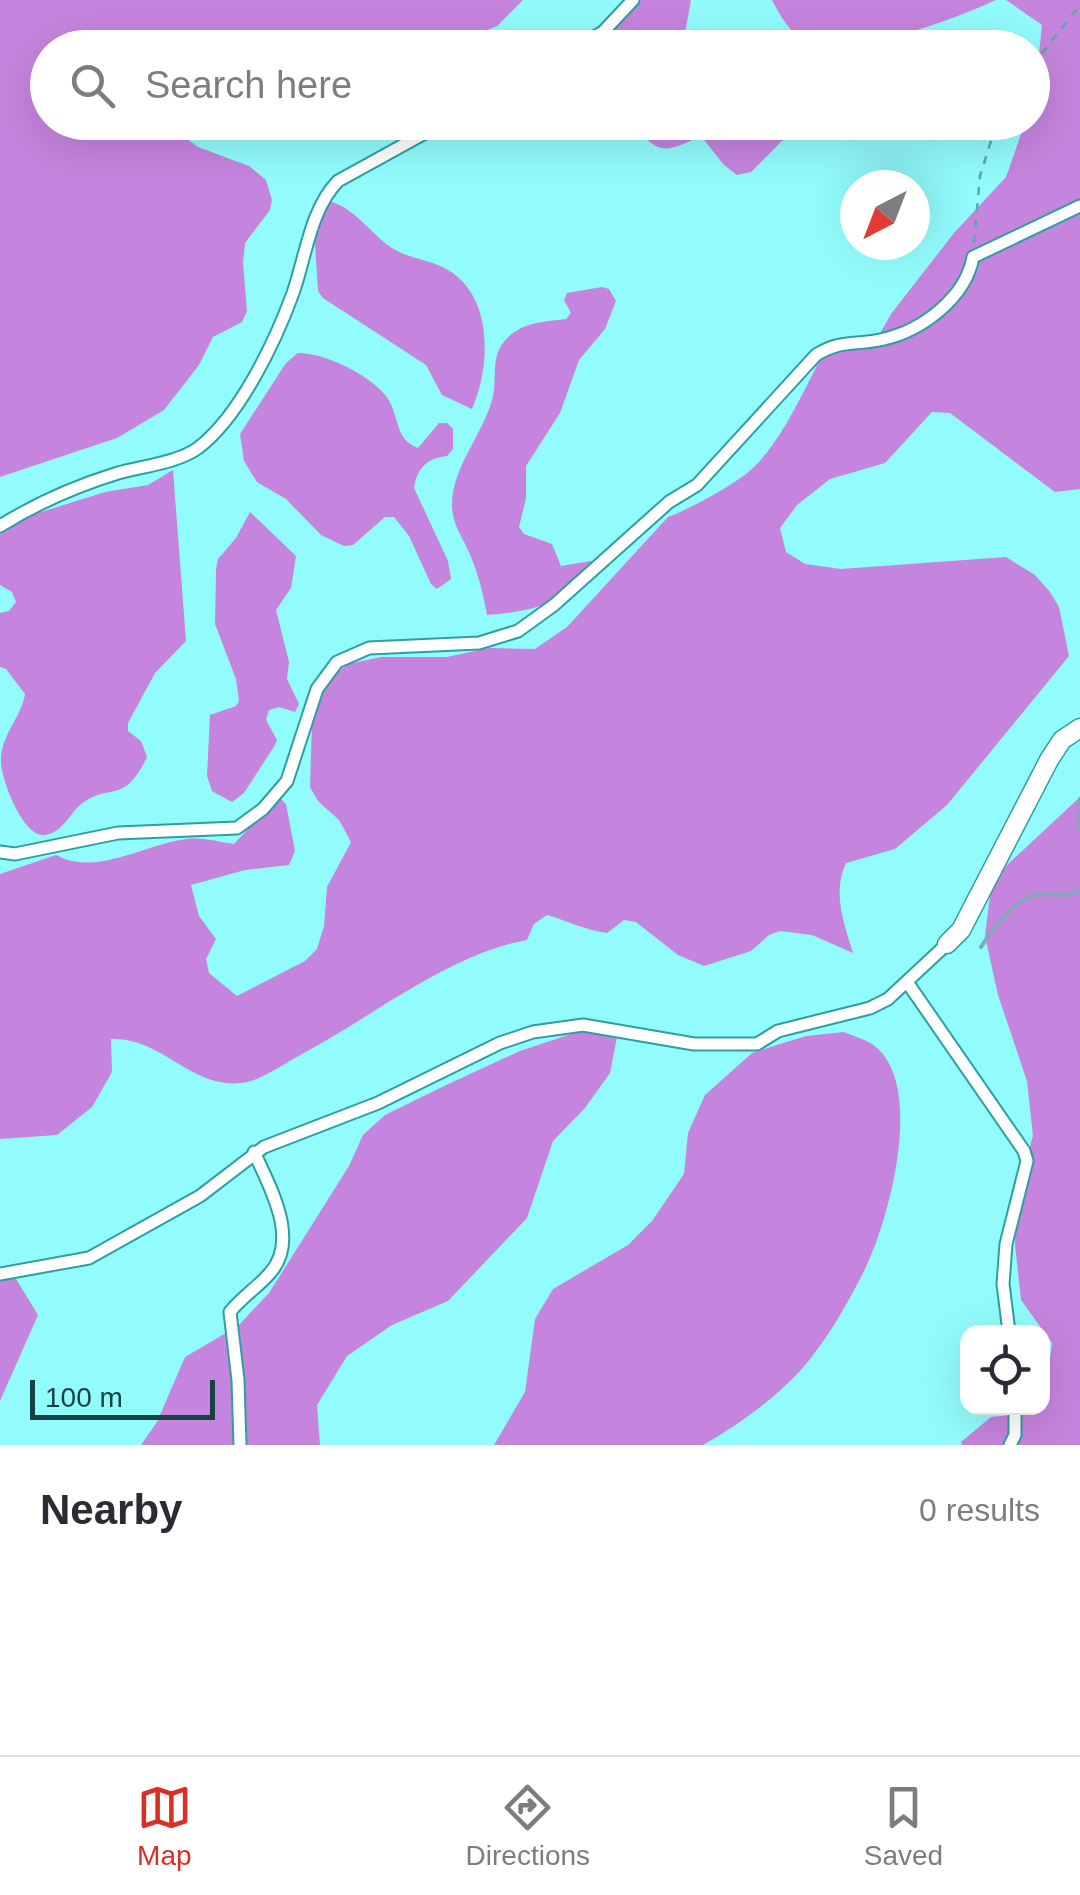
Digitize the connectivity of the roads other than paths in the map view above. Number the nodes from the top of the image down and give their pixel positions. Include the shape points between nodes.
1 (633, 0) edge
2 (604, 30) edge
3 (412, 140) edge
4 (1080, 206) edge
5 (0, 526) edge
6 (1080, 728) edge
7 (0, 852) edge
8 (948, 944) joint
9 (907, 982) junction
10 (254, 1152) junction
11 (0, 1274) edge
12 (1008, 1325) edge
13 (1015, 1415) edge
14 (240, 1445) edge
15 (1010, 1445) edge

1 - 2 street
3 - 5 street via 328,192 276,336 233,410 196,449 67,490
4 - 7 street via 972,256 961,286 936,314 884,339 834,344 816,355 697,485 518,631 479,643 369,648 337,662 316,689 288,782 237,828 118,832
6 - 8 street via 1062,740
8 - 9 street
9 - 10 street via 870,1008 778,1031 757,1044 694,1044 583,1025 534,1032
9 - 12 street via 1027,1161 1006,1244
10 - 11 street via 200,1196 89,1258
10 - 14 street via 285,1243 270,1274 230,1312
13 - 15 street

